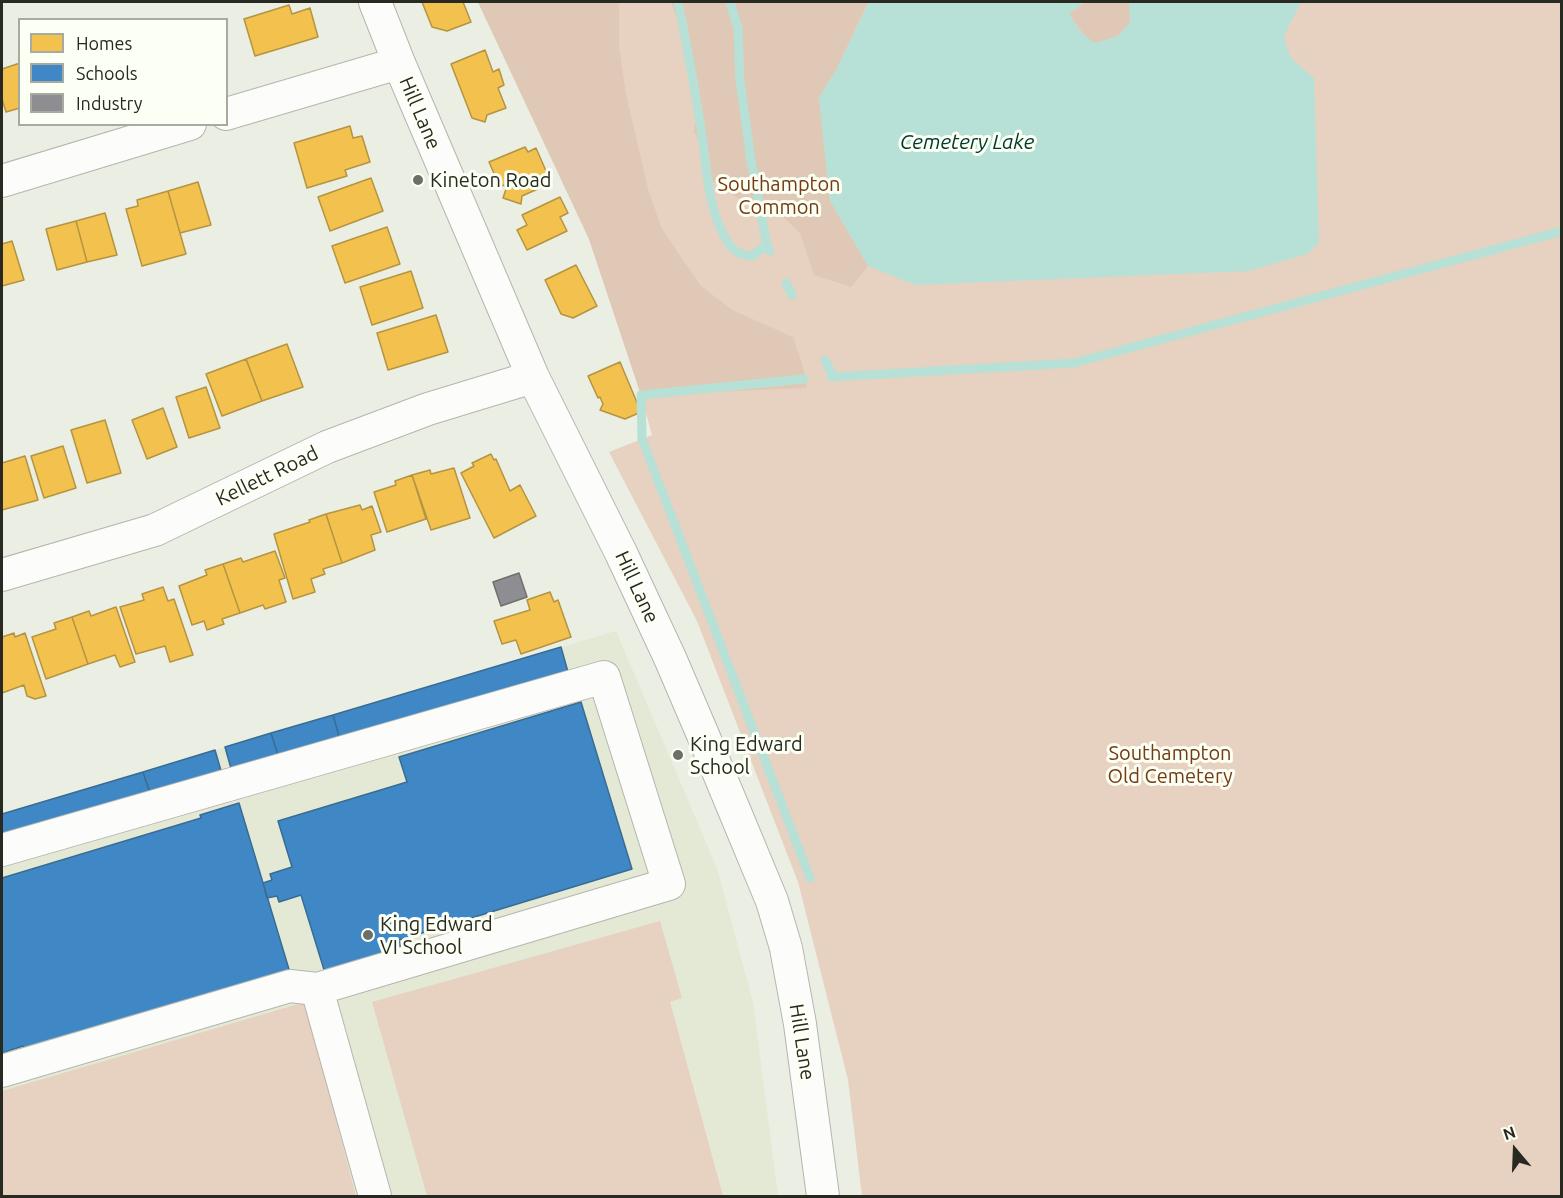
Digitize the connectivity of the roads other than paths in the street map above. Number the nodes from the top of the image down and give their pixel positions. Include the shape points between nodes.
1 (375, 2) edge
2 (399, 63) junction
3 (228, 113) edge
4 (183, 126) edge
5 (2, 181) edge
6 (533, 377) junction
7 (2, 575) edge
8 (2, 850) edge
9 (317, 989) junction
10 (2, 1071) edge
11 (375, 1197) edge
12 (823, 1197) edge

1 - 2 street, Hill Lane
2 - 3 street
2 - 6 street, Hill Lane
4 - 5 street
6 - 7 street, Kellett Road via 428,409 327,447 155,530
6 - 12 street, Hill Lane via 670,658 772,901 786,948 800,1024
8 - 9 street via 604,677 669,884
9 - 10 street via 290,986
9 - 11 street

